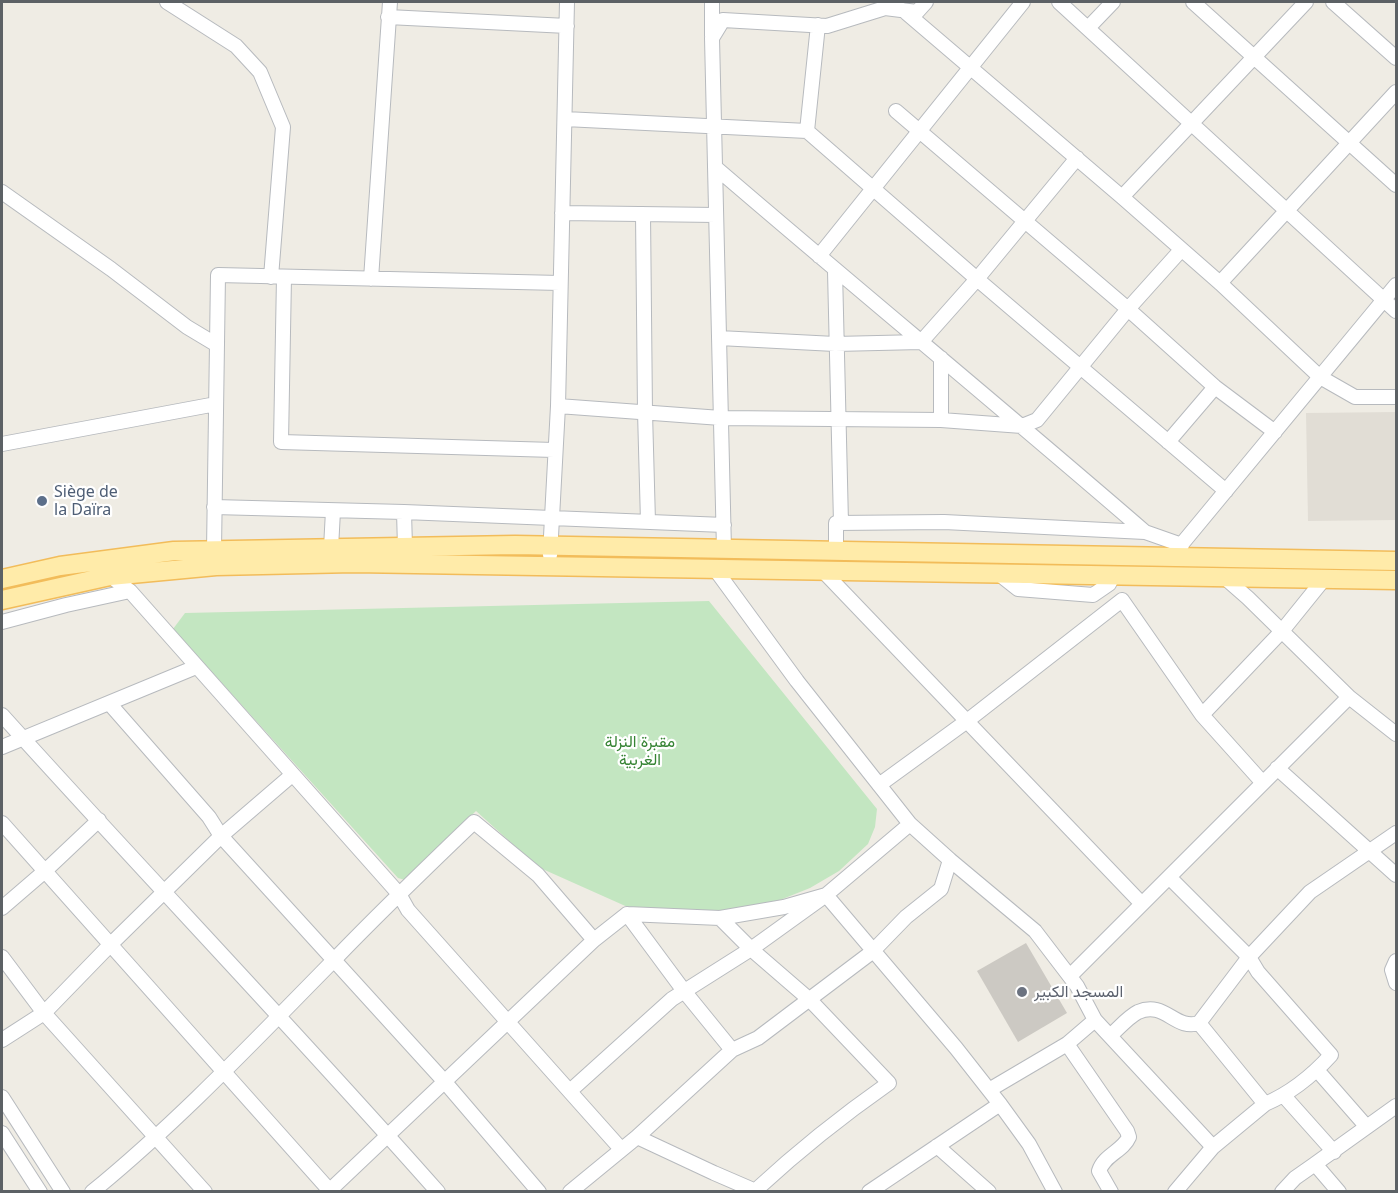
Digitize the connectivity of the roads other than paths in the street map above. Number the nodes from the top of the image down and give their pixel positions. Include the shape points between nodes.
1 (167, 2) edge
2 (390, 2) edge
3 (567, 2) edge
4 (712, 2) edge
5 (926, 2) edge
6 (1023, 2) edge
7 (1059, 2) edge
8 (1113, 2) edge
9 (1193, 2) edge
10 (1306, 2) edge
11 (1333, 2) edge
12 (903, 10) junction
13 (388, 17) junction
14 (818, 25) junction
15 (567, 26) junction
16 (1088, 28) junction
17 (712, 38) junction
18 (1254, 57) junction
19 (1396, 58) edge
20 (971, 67) junction
21 (1396, 92) edge
22 (896, 111) dead end
23 (565, 119) junction
24 (1192, 121) junction
25 (714, 126) junction
26 (807, 130) junction
27 (920, 130) junction
28 (1350, 143) junction
29 (1077, 158) junction
30 (715, 167) junction
31 (1396, 185) edge
32 (874, 188) junction
33 (2, 192) edge
34 (1122, 197) junction
35 (1286, 211) junction
36 (562, 213) junction
37 (643, 214) junction
38 (716, 215) junction
39 (1025, 222) junction
40 (1181, 250) junction
41 (819, 256) junction
42 (835, 271) junction
43 (278, 277) junction
44 (371, 279) junction
45 (977, 279) junction
46 (560, 283) junction
47 (1220, 284) junction
48 (1396, 285) edge
49 (1384, 300) junction
50 (1128, 309) junction
51 (1396, 311) edge
52 (719, 338) junction
53 (921, 342) junction
54 (835, 344) junction
55 (217, 345) junction
56 (941, 358) junction
57 (1080, 368) junction
58 (1320, 377) junction
59 (1215, 387) junction
60 (1396, 398) edge
61 (216, 404) junction
62 (558, 406) junction
63 (645, 412) junction
64 (721, 418) junction
65 (837, 420) junction
66 (941, 420) junction
67 (1022, 426) junction
68 (1275, 432) junction
69 (1168, 442) junction
70 (2, 444) edge
71 (554, 450) junction
72 (1226, 490) junction
73 (214, 507) junction
74 (333, 512) junction
75 (404, 512) junction
76 (551, 518) junction
77 (648, 522) junction
78 (841, 523) junction
79 (724, 525) junction
80 (1145, 532) junction
81 (550, 546) junction
82 (405, 547) junction
83 (331, 548) junction
84 (214, 550) junction
85 (724, 550) junction
86 (1176, 551) junction
87 (836, 552) junction
88 (1396, 561) edge
89 (60, 566) junction
90 (550, 566) junction
91 (715, 569) junction
92 (823, 571) junction
93 (110, 576) junction
94 (1224, 577) junction
95 (2, 579) edge
96 (1324, 579) junction
97 (1111, 580) junction
98 (1396, 580) edge
99 (63, 586) junction
100 (130, 591) junction
101 (2, 600) edge
102 (1122, 600) junction
103 (66, 605) junction
104 (2, 622) edge
105 (1282, 630) junction
106 (196, 667) junction
107 (1349, 697) junction
108 (109, 703) junction
109 (2, 715) edge
110 (1202, 715) junction
111 (967, 721) junction
112 (1396, 734) edge
113 (23, 738) junction
114 (2, 747) edge
115 (1277, 768) junction
116 (292, 775) junction
117 (1263, 783) junction
118 (879, 785) junction
119 (99, 820) junction
120 (2, 823) edge
121 (909, 824) junction
122 (1396, 833) edge
123 (221, 836) junction
124 (1371, 851) junction
125 (950, 860) junction
126 (45, 871) junction
127 (1396, 875) edge
128 (1169, 877) junction
129 (164, 894) junction
130 (399, 894) junction
131 (826, 895) junction
132 (1142, 904) junction
133 (2, 908) edge
134 (627, 914) junction
135 (720, 918) junction
136 (594, 939) junction
137 (110, 945) junction
138 (752, 949) junction
139 (872, 952) junction
140 (2, 957) edge
141 (1249, 957) junction
142 (334, 959) junction
143 (1396, 961) edge
144 (1070, 976) junction
145 (1396, 983) edge
146 (684, 991) junction
147 (810, 1000) junction
148 (44, 1013) junction
149 (280, 1016) junction
150 (1095, 1020) junction
151 (507, 1021) junction
152 (1199, 1023) junction
153 (1110, 1036) junction
154 (2, 1040) edge
155 (1067, 1044) junction
156 (732, 1050) junction
157 (1317, 1070) junction
158 (224, 1071) junction
159 (444, 1081) junction
160 (989, 1090) junction
161 (570, 1091) junction
162 (1284, 1096) junction
163 (2, 1097) edge
164 (1000, 1104) junction
165 (1265, 1104) junction
166 (1396, 1106) edge
167 (1384, 1116) junction
168 (1396, 1125) edge
169 (1366, 1126) junction
170 (2, 1133) edge
171 (388, 1134) junction
172 (637, 1137) junction
173 (155, 1138) junction
174 (937, 1146) junction
175 (1213, 1147) junction
176 (621, 1149) junction
177 (1334, 1152) junction
178 (1315, 1164) junction
179 (1051, 1190) edge
180 (40, 1191) edge
181 (63, 1191) edge
182 (92, 1191) edge
183 (205, 1191) edge
184 (329, 1191) edge
185 (438, 1191) edge
186 (538, 1191) edge
187 (570, 1191) edge
188 (757, 1191) edge
189 (869, 1191) edge
190 (989, 1191) edge
191 (1111, 1191) edge
192 (1175, 1191) edge
193 (1282, 1191) edge
194 (1340, 1191) edge

1 - 43 street via 236,46 260,72 283,128
2 - 13 street
3 - 15 street
4 - 17 street
5 - 12 street via 917,12
6 - 20 street
7 - 16 street
8 - 16 street
9 - 18 street
10 - 18 street
11 - 19 street
12 - 14 street via 885,8 827,26
12 - 20 street
13 - 15 street
13 - 44 street
14 - 17 street via 723,20
14 - 26 street
15 - 23 street
16 - 24 street
17 - 25 street
18 - 24 street
18 - 28 street
20 - 27 street
20 - 29 street
21 - 28 street
22 - 27 street
23 - 25 street
23 - 36 street
24 - 34 street
24 - 35 street
25 - 26 street
25 - 30 street
26 - 32 street
27 - 32 street
27 - 39 street
28 - 31 street
28 - 35 street
29 - 34 street
29 - 39 street
30 - 38 street
30 - 41 street
32 - 41 street
32 - 45 street
33 - 55 street
34 - 40 street
35 - 47 street
35 - 49 street
36 - 37 street
36 - 46 street
37 - 38 street
37 - 63 street
38 - 52 street
39 - 45 street
39 - 50 street
40 - 47 street
40 - 50 street
41 - 42 street
42 - 53 street
42 - 54 street
43 - 44 street
43 - 55 street via 218,275
43 - 71 street via 281,442
44 - 46 street
45 - 53 street
45 - 57 street
46 - 62 street
47 - 58 street
48 - 49 street
49 - 51 street
49 - 58 street
50 - 57 street
50 - 59 street
52 - 54 street
52 - 64 street
53 - 54 street
53 - 56 street
54 - 65 street
55 - 61 street
56 - 66 street
56 - 67 street
57 - 67 street via 1037,420
57 - 69 street
58 - 60 street via 1355,398
58 - 68 street
59 - 68 street
59 - 69 street
61 - 70 street
61 - 73 street
62 - 63 street
62 - 71 street
63 - 64 street
63 - 77 street
64 - 65 street
64 - 79 street
65 - 66 street
65 - 78 street
66 - 67 street
67 - 80 street
68 - 72 street
69 - 72 street
71 - 76 street
72 - 86 street
73 - 74 street
73 - 84 street
74 - 75 street
74 - 83 street
75 - 76 street
75 - 82 street
76 - 77 street
76 - 81 street
77 - 79 street
78 - 80 street via 944,522
78 - 87 street via 836,523
79 - 85 street
80 - 86 street
81 - 82 main road
81 - 85 main road
81 - 90 street
82 - 83 main road
83 - 84 main road
84 - 89 main road via 174,551
85 - 87 main road
86 - 87 main road
86 - 88 main road
89 - 95 main road
89 - 99 street
90 - 91 main road
90 - 93 main road via 216,566
91 - 92 main road
91 - 118 street
92 - 97 main road
92 - 111 street
93 - 99 main road
93 - 100 street
94 - 96 main road
94 - 97 main road
94 - 105 street
96 - 98 main road
96 - 105 street
97 - 102 street
99 - 101 main road
99 - 103 street
100 - 103 street
100 - 106 street
102 - 110 street
102 - 111 street
103 - 104 street
105 - 107 street
105 - 110 street
106 - 108 street
106 - 116 street
107 - 112 street
107 - 115 street
108 - 113 street
108 - 123 street via 209,817
109 - 113 street
110 - 117 street
111 - 118 street
111 - 132 street
113 - 114 street
113 - 119 street
115 - 117 street
115 - 124 street
116 - 123 street
116 - 130 street
117 - 128 street
118 - 121 street
119 - 126 street
119 - 129 street
120 - 126 street
121 - 125 street
121 - 131 street
122 - 124 street
123 - 129 street
123 - 142 street
124 - 127 street
124 - 141 street via 1310,892
125 - 139 street via 940,889
125 - 144 street via 1035,931
126 - 133 street
126 - 137 street
128 - 132 street
128 - 141 street
129 - 137 street
129 - 149 street
130 - 136 street via 474,822 538,875
130 - 142 street
130 - 151 street via 408,910
131 - 135 street
131 - 138 street
131 - 139 street
132 - 144 street
134 - 135 street
134 - 136 street
134 - 146 street
135 - 138 street
136 - 151 street
137 - 148 street
137 - 158 street
138 - 146 street
138 - 147 street
139 - 147 street
139 - 160 street
140 - 148 street
141 - 152 street
141 - 157 street via 1331,1055
142 - 149 street
142 - 159 street
143 - 145 street via 1392,970
144 - 150 street
146 - 156 street
146 - 161 street
147 - 156 street via 758,1038
147 - 188 street via 889,1083 798,1151
148 - 154 street
148 - 173 street
149 - 158 street
149 - 171 street
150 - 153 street
150 - 155 street
151 - 159 street
151 - 161 street
152 - 153 street via 1181,1023 1152,1008 1137,1012
152 - 165 street
153 - 175 street
155 - 160 street
155 - 191 street via 1129,1137 1101,1165 1099,1171
156 - 172 street
157 - 162 street
157 - 169 street
158 - 173 street
158 - 184 street
159 - 171 street
159 - 186 street
160 - 164 street
161 - 176 street
162 - 165 street
162 - 177 street
163 - 181 street
164 - 174 street
164 - 179 street via 1029,1144
165 - 175 street
166 - 167 street
167 - 168 street
167 - 169 street
169 - 177 street
170 - 180 street
171 - 184 street
171 - 185 street
172 - 176 street
172 - 188 street
173 - 182 street
173 - 183 street
174 - 189 street
174 - 190 street
175 - 192 street
176 - 187 street
177 - 178 street
178 - 193 street
178 - 194 street

